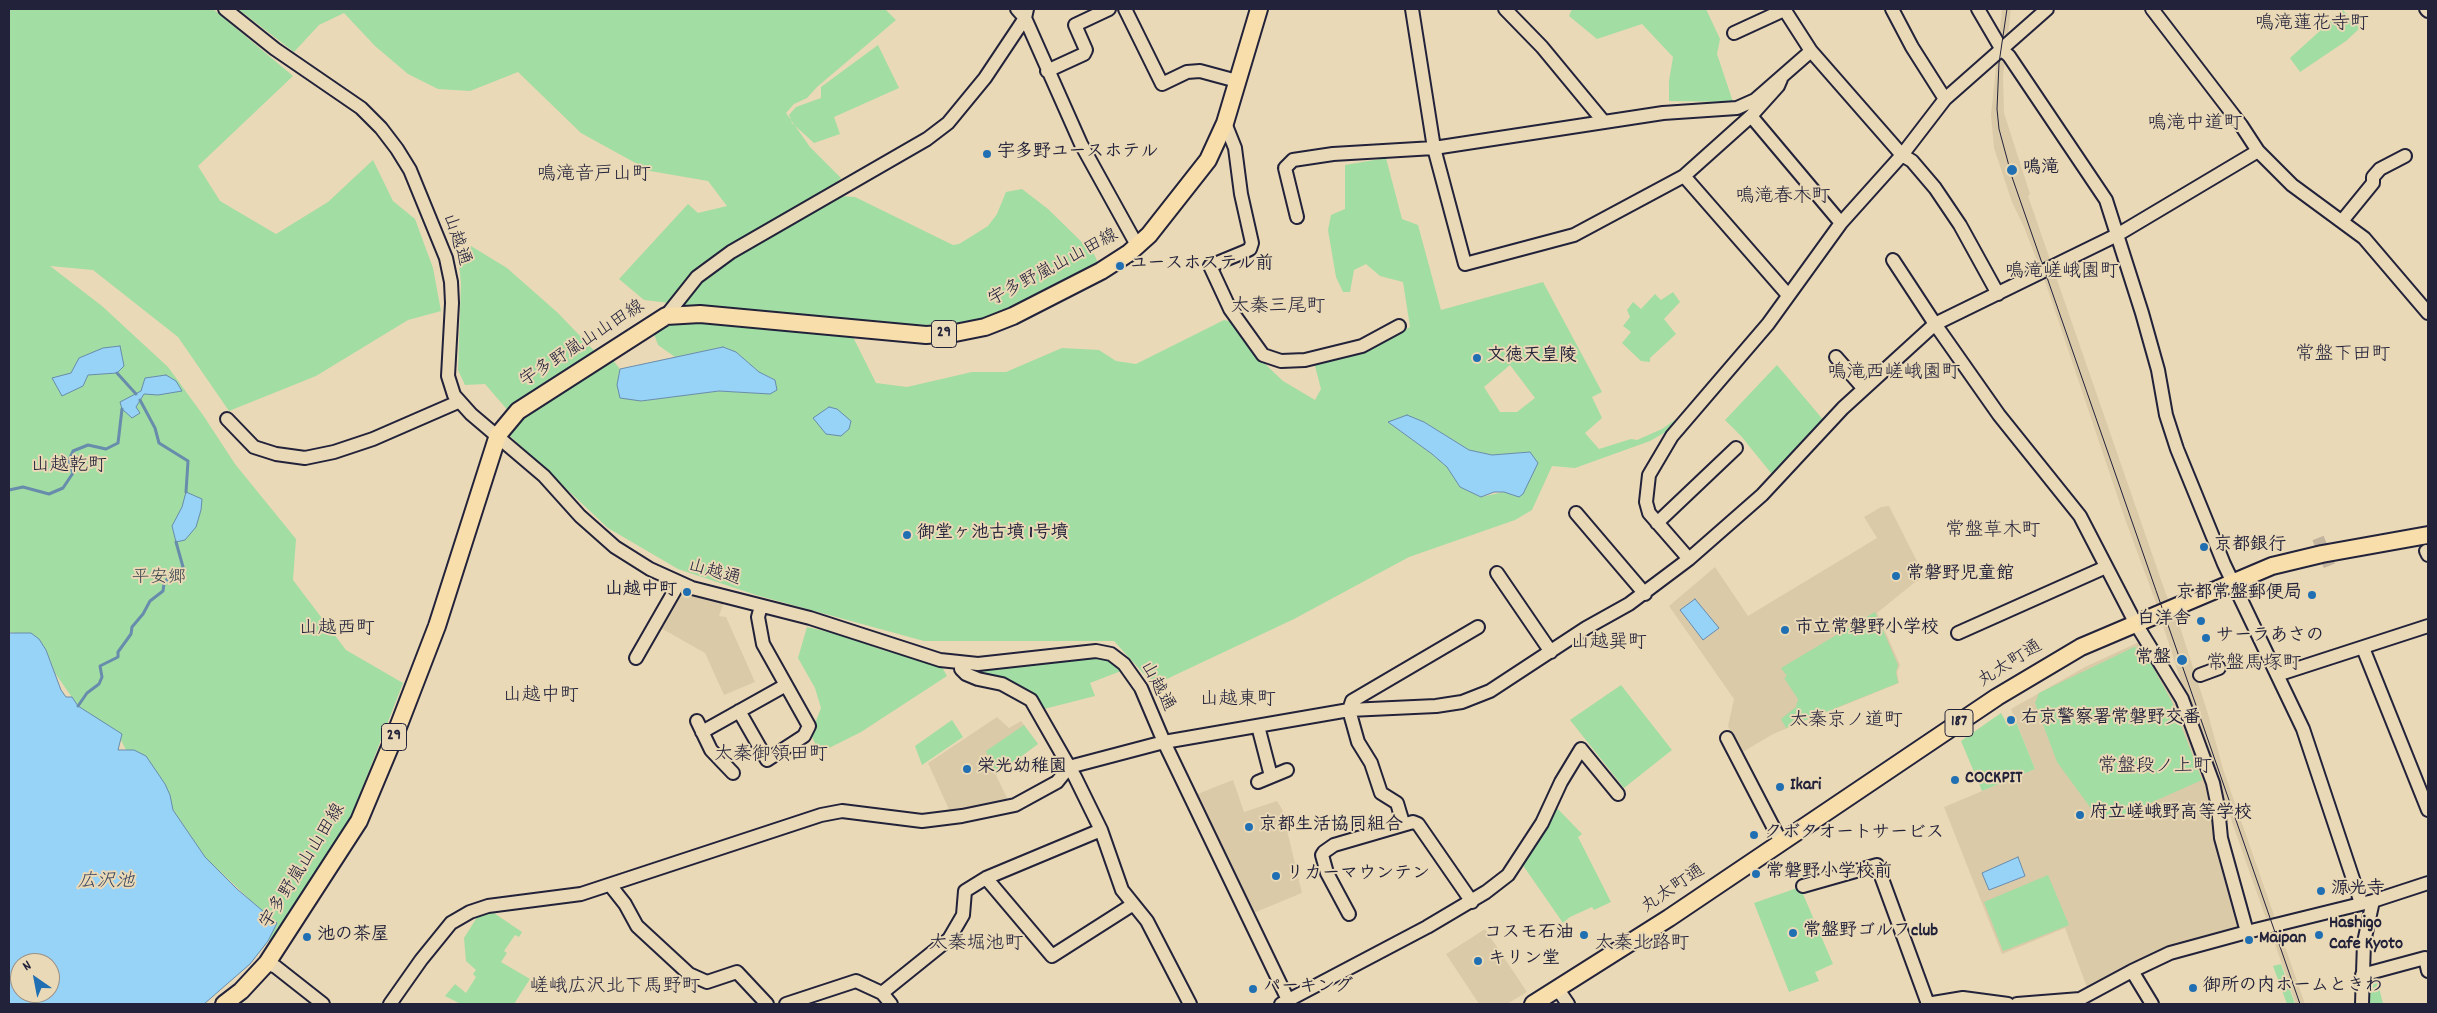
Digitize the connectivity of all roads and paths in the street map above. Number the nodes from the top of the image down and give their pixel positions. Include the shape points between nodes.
1 (225, 9) edge
2 (1109, 9) edge
3 (1124, 9) edge
4 (1258, 9) edge
5 (1412, 9) edge
6 (1504, 9) edge
7 (1892, 9) edge
8 (1978, 9) edge
9 (2048, 9) edge
10 (2152, 9) edge
11 (1787, 10) edge
12 (1023, 12) edge
13 (1734, 33) dead end
14 (2002, 50) junction
15 (1812, 51) junction
16 (1047, 71) junction
17 (1781, 79) junction
18 (1237, 81) junction
19 (1944, 99) junction
20 (1751, 116) junction
21 (1604, 122) junction
22 (1225, 123) junction
23 (1434, 148) junction
24 (2258, 151) junction
25 (1902, 155) junction
26 (2405, 156) dead end
27 (1684, 176) junction
28 (1298, 217) dead end
29 (2342, 221) junction
30 (1842, 223) junction
31 (2117, 235) junction
32 (1138, 247) junction
33 (1893, 260) dead end
34 (1998, 294) junction
35 (1788, 295) junction
36 (2428, 313) edge
37 (666, 316) junction
38 (1935, 324) junction
39 (1399, 326) dead end
40 (1836, 357) dead end
41 (1864, 389) junction
42 (458, 402) junction
43 (227, 418) dead end
44 (498, 435) junction
45 (1736, 448) dead end
46 (1576, 513) dead end
47 (1657, 523) junction
48 (2428, 547) edge
49 (1689, 559) junction
50 (2106, 567) junction
51 (1497, 573) dead end
52 (679, 583) junction
53 (2233, 583) junction
54 (1645, 594) junction
55 (761, 606) junction
56 (2136, 624) junction
57 (2428, 626) edge
58 (1478, 627) dead end
59 (1958, 633) dead end
60 (2363, 648) junction
61 (1551, 652) junction
62 (636, 658) dead end
63 (961, 663) junction
64 (2219, 668) dead end
65 (2200, 675) dead end
66 (2277, 675) junction
67 (786, 685) junction
68 (1349, 710) junction
69 (739, 711) junction
70 (1258, 726) junction
71 (1727, 738) dead end
72 (1164, 742) junction
73 (1069, 767) junction
74 (1287, 770) dead end
75 (733, 773) dead end
76 (1271, 776) junction
77 (1258, 782) dead end
78 (1618, 794) dead end
79 (2428, 810) edge
80 (1404, 823) junction
81 (1101, 830) junction
82 (1781, 842) junction
83 (986, 878) junction
84 (2428, 883) edge
85 (610, 884) junction
86 (1804, 886) dead end
87 (1472, 902) junction
88 (2367, 902) junction
89 (1132, 905) junction
90 (1350, 914) dead end
91 (2247, 932) junction
92 (267, 963) junction
93 (2132, 971) junction
94 (2428, 971) edge
95 (2362, 975) junction
96 (1558, 988) junction
97 (882, 993) junction
98 (2076, 1002) edge
99 (1286, 1003) edge
100 (2037, 1003) edge
101 (224, 1004) edge
102 (323, 1004) edge
103 (390, 1004) edge
104 (767, 1004) edge
105 (786, 1004) edge
106 (891, 1004) edge
107 (1190, 1004) edge
108 (1533, 1004) edge
109 (1568, 1004) edge
110 (1928, 1004) edge
111 (2008, 1004) edge
112 (2017, 1004) edge
113 (2152, 1004) edge
114 (2362, 1004) edge

1 - 42 street, 山越通 via 275,49 361,108 381,128 410,170 446,258 451,282 448,376
2 - 16 street via 1075,25 1086,50 1084,54
3 - 18 street via 1162,84 1187,72 1200,71
4 - 18 main road, 宇多野嵐山山田線 / 29
5 - 23 street
6 - 21 street via 1542,47
7 - 19 street
8 - 14 street
9 - 14 street
10 - 24 street
11 - 13 street
11 - 15 street
12 - 16 street
12 - 37 street via 985,78 948,122 927,139 730,252 697,277
14 - 19 street
14 - 31 street via 2100,189
15 - 17 street
15 - 25 street
16 - 32 street via 1081,144
17 - 20 street
17 - 21 street via 1774,81 1750,104 1737,108 1662,113
18 - 22 main road, 宇多野嵐山山田線 / 29
19 - 25 street
20 - 27 street
20 - 30 street
21 - 23 street
22 - 32 main road, 宇多野嵐山山田線 / 29 via 1201,170
22 - 39 street via 1235,148 1252,243 1244,252 1210,266 1230,309 1263,355 1281,360 1305,360 1362,346
23 - 27 street via 1465,264 1574,235
23 - 28 street via 1333,154 1293,160 1285,168
24 - 29 street via 2292,185
24 - 31 street
25 - 30 street
25 - 34 street via 1912,161 1935,188 1960,225
26 - 29 street via 2380,169 2373,177 2373,183
27 - 35 street
29 - 36 street via 2364,238
30 - 35 street
31 - 34 street
31 - 53 street via 2158,370 2171,432
32 - 37 main road, 宇多野嵐山山田線 / 29 via 1113,264 1013,316 985,327 955,333 926,335 700,314
33 - 38 street
34 - 38 street
35 - 47 street via 1768,324 1672,436 1654,463 1646,485 1646,502
37 - 44 main road, 宇多野嵐山山田線 / 29 via 518,411
38 - 41 street
38 - 50 street via 1999,415 2080,516
40 - 41 street
41 - 49 street via 1762,495
42 - 43 street via 373,439 305,458 254,447
42 - 44 street, 山越通
44 - 52 street, 山越通 via 544,476 602,537 640,563
44 - 92 main road, 宇多野嵐山山田線 / 29 via 437,626 359,821
45 - 47 street
46 - 54 street
47 - 49 street
48 - 53 main road, 丸太町通 / 187 via 2300,558
49 - 54 street
50 - 56 street
50 - 59 street
51 - 61 street
52 - 55 street, 山越通
52 - 62 street
53 - 56 main road, 丸太町通 / 187
53 - 66 street
54 - 61 street
55 - 63 street, 山越通 via 810,618 930,657
55 - 67 street via 758,617 763,644
56 - 82 main road, 丸太町通 / 187 via 2082,647 2028,677
56 - 91 street via 2182,699 2209,774 2218,808 2221,838
57 - 60 street
58 - 68 street via 1352,701
60 - 66 street
60 - 79 street
61 - 68 street via 1490,690 1462,702
63 - 72 street, 山越通 via 1096,651 1111,654 1124,664 1137,682
63 - 73 street via 966,674 1002,684 1031,700
64 - 65 street
66 - 88 street via 2306,736
67 - 69 street
67 - 69 street via 809,726 804,736 771,759 767,760
68 - 70 street
68 - 80 street via 1358,742 1371,764 1381,793 1397,803
69 - 75 street via 700,726 711,750
70 - 72 street
70 - 76 street
71 - 82 street
72 - 73 street
72 - 99 street, 山越通
73 - 81 street
73 - 85 street via 1057,782 1015,805 922,821 842,811 821,815
74 - 76 street
76 - 77 street
78 - 87 street via 1581,749 1520,860 1508,875
80 - 87 street via 1418,824
80 - 90 street via 1334,845 1322,855 1327,873
81 - 83 street
81 - 89 street via 1122,890
82 - 96 main road, 丸太町通 / 187
83 - 89 street via 1052,956
83 - 97 street via 965,891 963,915 950,939
84 - 88 street
85 - 103 street via 581,894 495,905 470,912 451,923
85 - 104 street via 637,926 689,974 707,982 738,972
86 - 110 street via 1876,865
87 - 99 street
88 - 91 street
88 - 95 street
89 - 107 street via 1147,921
91 - 93 street via 2170,953
92 - 101 main road, 宇多野嵐山山田線 / 29
92 - 102 street
93 - 98 street
93 - 113 street
94 - 95 street via 2425,958
95 - 114 street
96 - 108 main road, 丸太町通 / 187
96 - 109 street
97 - 105 street via 856,980
97 - 106 street
98 - 100 street
100 - 112 street
110 - 111 street via 1963,998

